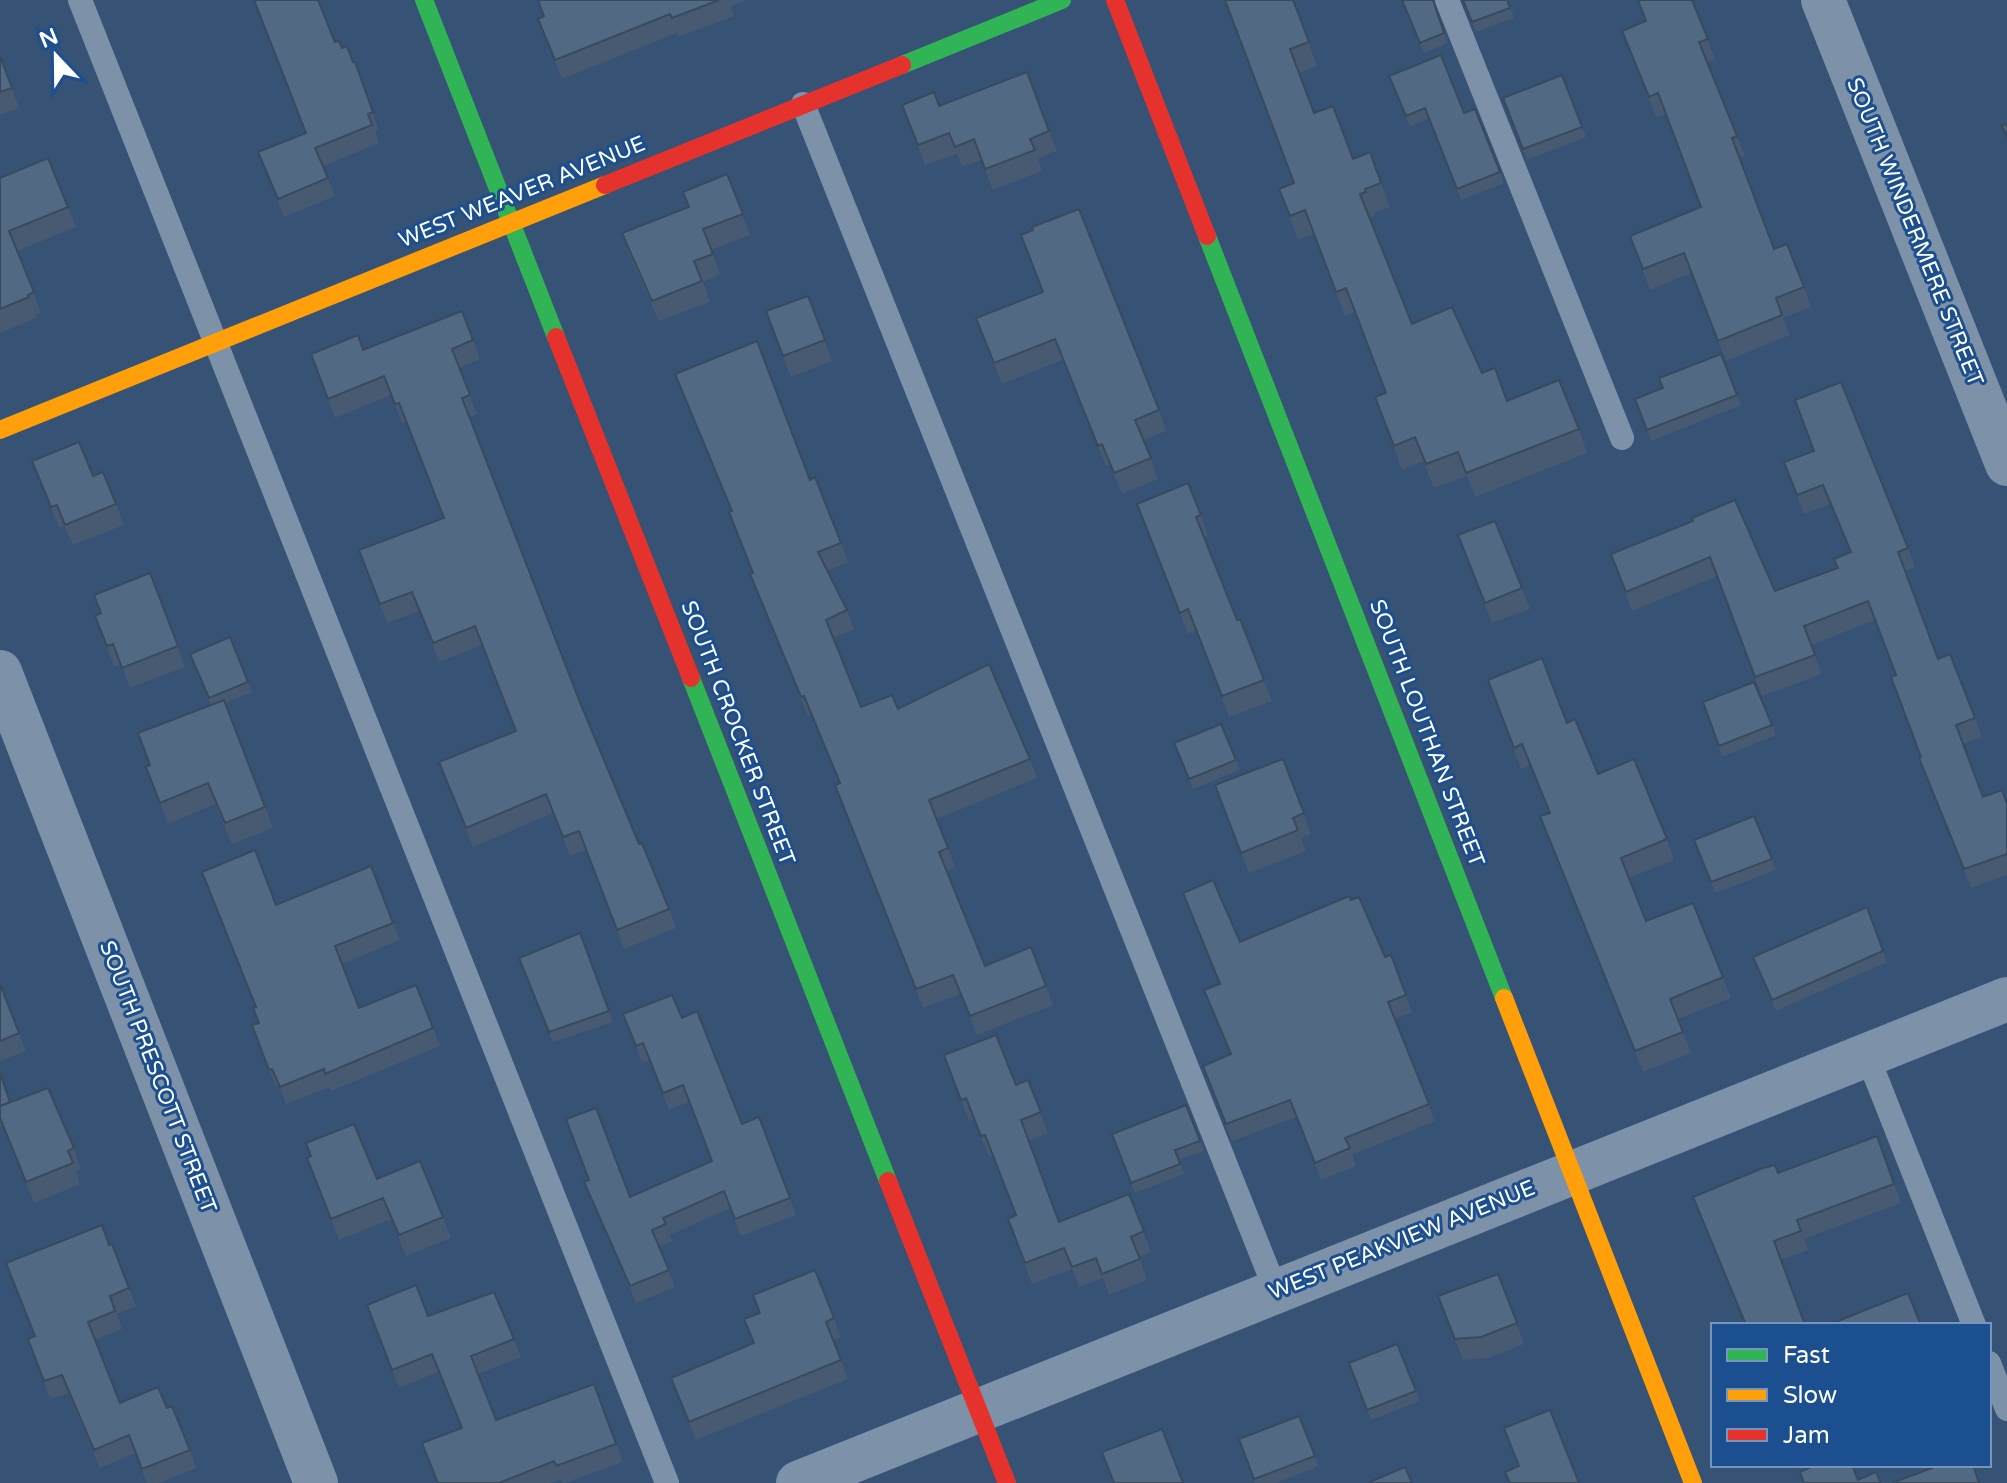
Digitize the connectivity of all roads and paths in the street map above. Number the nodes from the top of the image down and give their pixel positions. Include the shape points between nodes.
1 (80, 0) edge
2 (424, 0) edge
3 (1062, 0) edge
4 (1115, 0) edge
5 (1447, 0) edge
6 (1823, 0) edge
7 (803, 104) junction
8 (511, 221) junction
9 (216, 342) junction
10 (0, 430) edge
11 (1622, 438) dead end
12 (2007, 464) edge
13 (0, 672) edge
14 (2007, 999) edge
15 (1867, 1055) junction
16 (1573, 1172) junction
17 (1276, 1291) junction
18 (1973, 1323) edge
19 (1991, 1368) edge
20 (2007, 1409) edge
21 (978, 1410) junction
22 (316, 1483) edge
23 (667, 1483) edge
24 (798, 1483) edge
25 (1007, 1483) edge
26 (1693, 1483) edge

1 - 9 lane
2 - 8 street, SOUTH CROCKER STREET
3 - 7 street, WEST WEAVER AVENUE
4 - 16 street, SOUTH LOUTHAN STREET
5 - 11 lane
6 - 12 street, SOUTH WINDERMERE STREET
7 - 8 street, WEST WEAVER AVENUE
7 - 17 lane
8 - 9 street, WEST WEAVER AVENUE
8 - 21 street, SOUTH CROCKER STREET
9 - 10 street, WEST WEAVER AVENUE
9 - 23 lane
13 - 22 street, SOUTH PRESCOTT STREET
14 - 15 street, WEST PEAKVIEW AVENUE
15 - 16 street, WEST PEAKVIEW AVENUE
15 - 18 lane
16 - 17 street, WEST PEAKVIEW AVENUE
16 - 26 street, SOUTH LOUTHAN STREET
17 - 21 street, WEST PEAKVIEW AVENUE
19 - 20 lane
21 - 24 street, WEST PEAKVIEW AVENUE
21 - 25 street, SOUTH CROCKER STREET

